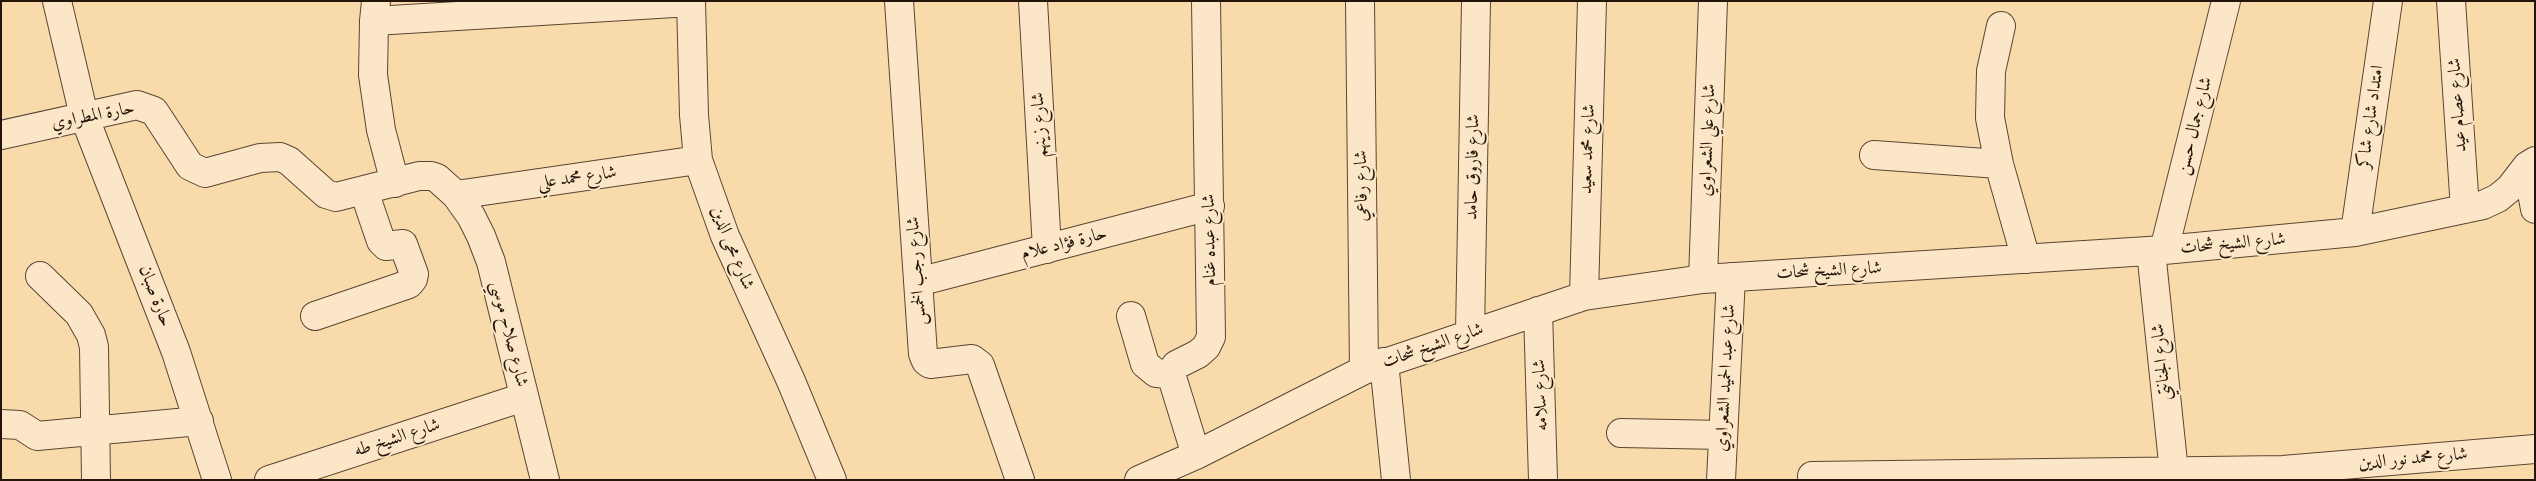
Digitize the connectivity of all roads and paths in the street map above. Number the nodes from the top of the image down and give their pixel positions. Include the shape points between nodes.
1 (57, 1) edge
2 (899, 1) edge
3 (1033, 1) edge
4 (1206, 1) edge
5 (1360, 1) edge
6 (1476, 1) edge
7 (1592, 1) edge
8 (1713, 1) edge
9 (2226, 1) edge
10 (2388, 1) edge
11 (2451, 1) edge
12 (691, 2) edge
13 (375, 11) edge
14 (2002, 26) dead end
15 (84, 116) junction
16 (1, 135) edge
17 (1874, 155) dead end
18 (698, 160) junction
19 (2531, 163) edge
20 (1999, 164) junction
21 (395, 183) junction
22 (364, 191) junction
23 (456, 195) junction
24 (1210, 206) junction
25 (2466, 209) junction
26 (2535, 209) edge
27 (2355, 232) junction
28 (1048, 248) junction
29 (2158, 251) junction
30 (2026, 259) junction
31 (40, 276) dead end
32 (1731, 277) junction
33 (1702, 279) junction
34 (918, 282) junction
35 (1584, 296) junction
36 (1538, 311) junction
37 (315, 316) dead end
38 (1130, 316) dead end
39 (1470, 333) junction
40 (1374, 366) junction
41 (1171, 374) junction
42 (524, 397) junction
43 (199, 421) junction
44 (1, 424) edge
45 (96, 430) junction
46 (1621, 433) dead end
47 (1723, 435) junction
48 (2535, 449) edge
49 (1196, 455) junction
50 (2174, 472) junction
51 (1173, 473) edge
52 (1812, 476) dead end
53 (284, 477) edge
54 (1909, 477) edge
55 (96, 480) edge
56 (217, 480) edge
57 (545, 480) edge
58 (832, 480) edge
59 (1020, 480) edge
60 (1139, 480) edge
61 (1396, 480) edge
62 (1543, 480) edge
63 (1720, 480) edge

1 - 15 street, حارة صبان
2 - 34 street, شارع رجب الخمس
3 - 28 street, شارع زينهم
4 - 24 street, شارع عبده غنام
5 - 40 street, شارع رفاعي
6 - 39 street, شارع فاروق حامد
7 - 35 street, شارع محمد سعيد
8 - 33 street, شارع علي الشعراوي
9 - 29 street, شارع جمال حسن
10 - 27 street, امتداد شارع شاكر
11 - 25 street, شارع عصام عيد
12 - 13 street
12 - 18 street, شارع محى الدين
13 - 21 street via 373,75 381,130
14 - 20 street via 1991,71 1990,118
15 - 16 street, حارة المطراوي
15 - 22 street, حارة المطراوي via 129,106 146,107 159,117 185,159 197,171 213,172 260,158 280,157 289,161 326,194 336,197
15 - 43 street, حارة صبان via 173,343
17 - 20 street
18 - 23 street, شارع محمد علي
18 - 58 street, شارع محى الدين via 725,236
19 - 25 street, شارع الشيخ شحات via 2498,198
19 - 26 street
20 - 30 street
21 - 22 street, حارة المطراوي
21 - 23 street, حارة المطراوي via 431,176
22 - 37 street via 381,241 386,246 403,244 414,274 413,280
23 - 42 street, شارع صلاح موسي via 471,216 490,262
24 - 28 street, حارة فؤاد علام
24 - 41 street, شارع عبده غنام via 1211,337 1198,354 1176,365
25 - 27 street, شارع الشيخ شحات
27 - 29 street, شارع الشيخ شحات
28 - 34 street, حارة فؤاد علام
29 - 30 street, شارع الشيخ شحات
29 - 50 street, شارع الجنانتي
30 - 32 street, شارع الشيخ شحات
31 - 45 street via 79,314 92,335
32 - 33 street, شارع الشيخ شحات
32 - 47 street, شارع عبد الحميد الشعراوي
33 - 35 street, شارع الشيخ شحات
34 - 59 street, شارع رجب الخمس via 926,361 936,365 972,359 980,365
35 - 36 street, شارع الشيخ شحات
36 - 39 street, شارع الشيخ شحات
36 - 62 street, شارع سلامه
38 - 41 street via 1145,364 1156,373
39 - 40 street, شارع الشيخ شحات
40 - 49 street, شارع الشيخ شحات
40 - 61 street, شارع رفاعي
41 - 49 street
42 - 53 street, شارع الشيخ طه
42 - 57 street, شارع صلاح موسي
43 - 45 street
43 - 56 street, حارة صبان
44 - 45 street via 20,425 37,436
45 - 55 street
46 - 47 street
47 - 63 street, شارع عبد الحميد الشعراوي
48 - 50 street, شارع محمد نور الدين via 2283,470
49 - 51 street, شارع الشيخ شحات
50 - 54 street, شارع محمد نور الدين
51 - 60 street, شارع الشيخ شحات
52 - 54 street, شارع محمد نور الدين

